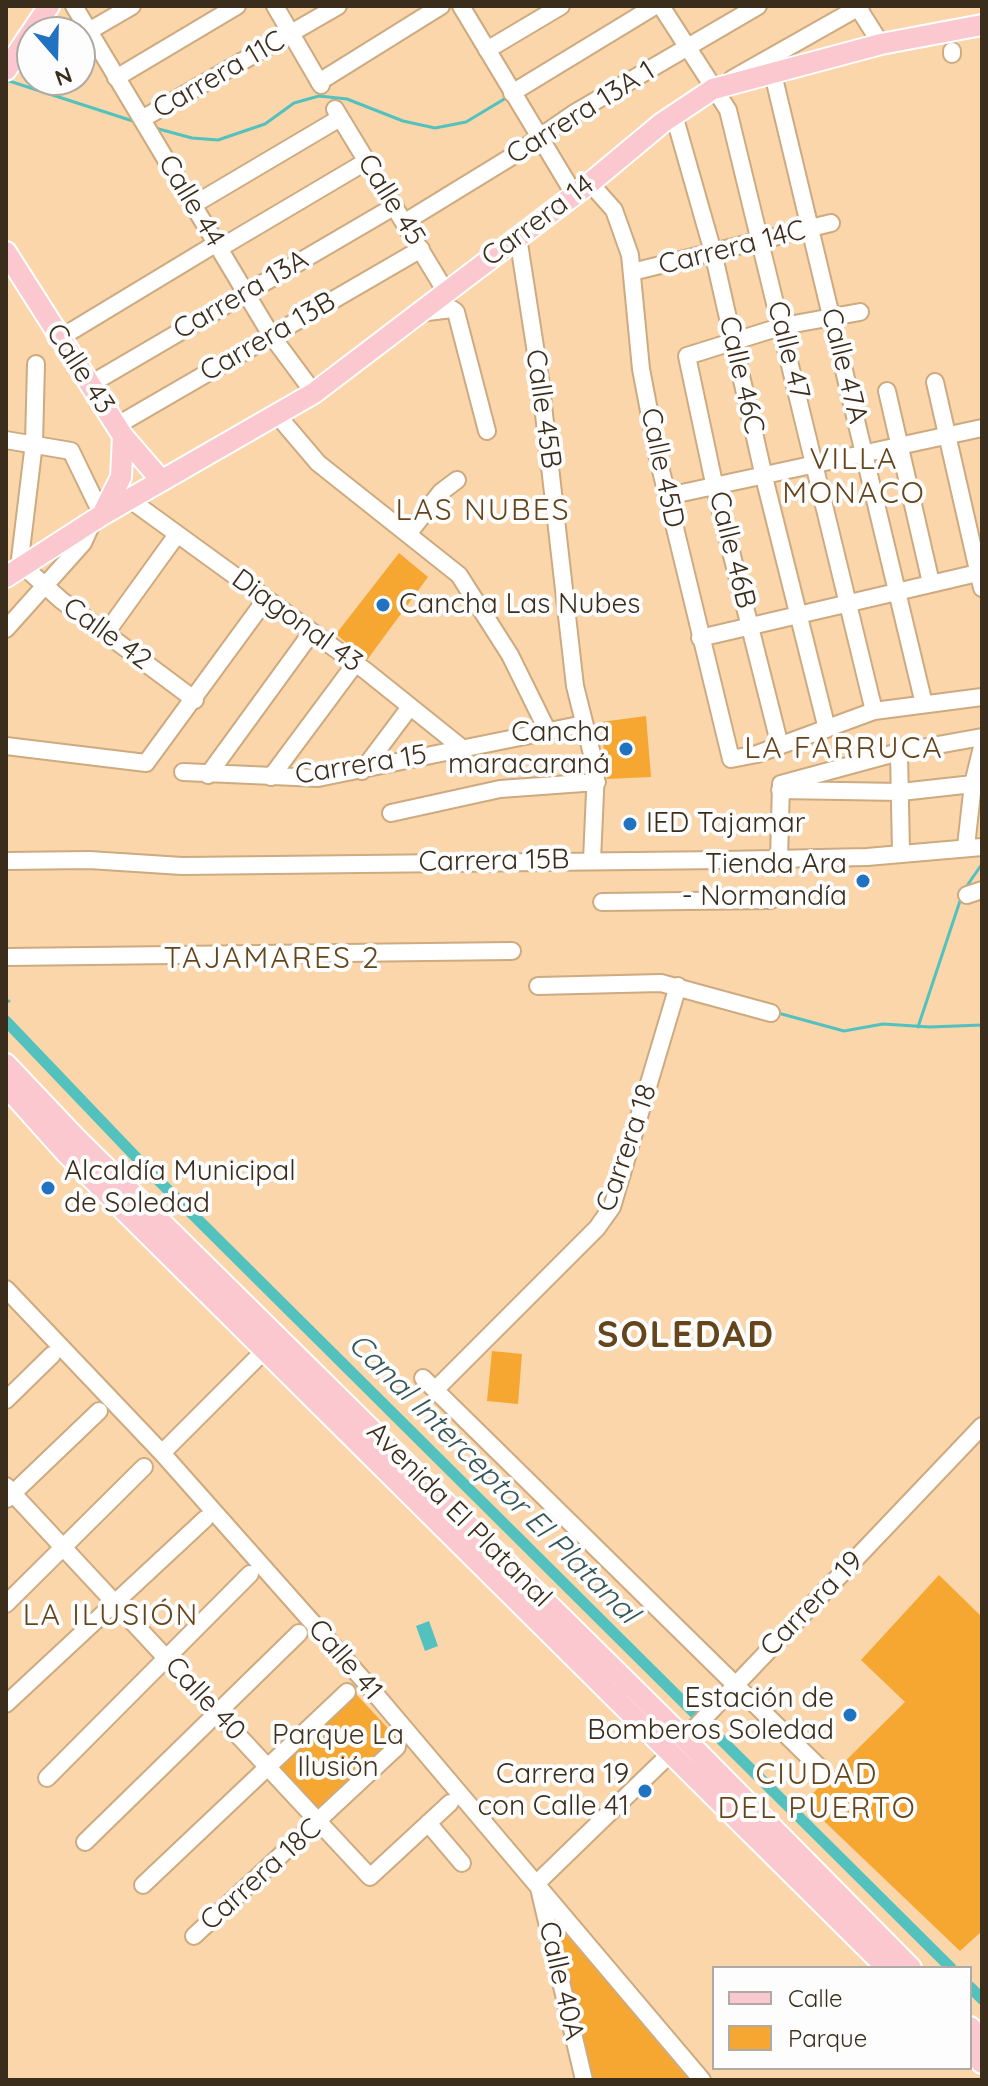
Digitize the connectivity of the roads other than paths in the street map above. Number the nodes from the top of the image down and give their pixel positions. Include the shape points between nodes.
1 (49, 6) edge
2 (132, 6) edge
3 (237, 6) edge
4 (275, 6) edge
5 (338, 6) edge
6 (441, 6) edge
7 (461, 6) edge
8 (561, 6) edge
9 (658, 6) edge
10 (758, 6) edge
11 (858, 7) edge
12 (982, 25) edge
13 (96, 27) edge
14 (291, 34) junction
15 (96, 43) edge
16 (881, 44) junction
17 (686, 49) junction
18 (487, 50) junction
19 (6, 70) edge
20 (773, 74) junction
21 (116, 78) junction
22 (713, 89) junction
23 (512, 93) junction
24 (674, 115) junction
25 (142, 119) junction
26 (538, 136) junction
27 (367, 161) junction
28 (582, 188) junction
29 (193, 205) junction
30 (395, 206) junction
31 (405, 222) junction
32 (831, 223) dead end
33 (812, 228) junction
34 (518, 237) junction
35 (760, 238) junction
36 (218, 246) junction
37 (421, 249) junction
38 (6, 252) edge
39 (713, 252) junction
40 (632, 272) junction
41 (246, 291) junction
42 (446, 292) junction
43 (860, 312) dead end
44 (417, 314) junction
45 (832, 318) junction
46 (783, 326) junction
47 (271, 335) junction
48 (60, 338) junction
49 (733, 340) junction
50 (36, 364) dead end
51 (935, 382) dead end
52 (89, 385) junction
53 (887, 391) dead end
54 (314, 393) junction
55 (278, 416) junction
56 (982, 428) edge
57 (120, 431) junction
58 (487, 431) dead end
59 (950, 434) junction
60 (6, 440) edge
61 (34, 443) junction
62 (901, 444) junction
63 (865, 453) junction
64 (816, 465) junction
65 (764, 477) junction
66 (161, 480) junction
67 (457, 480) dead end
68 (715, 488) junction
69 (668, 496) junction
70 (129, 499) junction
71 (98, 518) junction
72 (408, 534) junction
73 (176, 536) junction
74 (16, 570) edge
75 (981, 577) edge
76 (931, 583) junction
77 (44, 586) junction
78 (898, 592) junction
79 (266, 599) junction
80 (850, 601) junction
81 (798, 615) junction
82 (751, 626) junction
83 (6, 629) edge
84 (312, 632) junction
85 (106, 633) junction
86 (700, 638) junction
87 (355, 664) junction
88 (982, 697) edge
89 (195, 700) junction
90 (924, 704) junction
91 (410, 707) junction
92 (874, 711) junction
93 (584, 724) junction
94 (827, 729) junction
95 (548, 732) junction
96 (982, 737) edge
97 (6, 746) edge
98 (780, 746) junction
99 (982, 747) edge
100 (462, 748) junction
101 (899, 752) junction
102 (362, 771) junction
103 (183, 772) dead end
104 (208, 775) junction
105 (271, 777) junction
106 (597, 782) junction
107 (973, 784) junction
108 (781, 787) junction
109 (901, 792) junction
110 (391, 813) dead end
111 (974, 846) edge
112 (901, 853) junction
113 (779, 859) junction
114 (592, 860) junction
115 (6, 861) edge
116 (771, 900) dead end
117 (602, 902) dead end
118 (512, 951) dead end
119 (6, 957) edge
120 (538, 986) dead end
121 (678, 986) junction
122 (771, 1013) dead end
123 (6, 1064) edge
124 (10, 1094) edge
125 (6, 1289) edge
126 (264, 1351) junction
127 (52, 1355) dead end
128 (6, 1400) edge
129 (99, 1411) dead end
130 (982, 1426) edge
131 (162, 1453) junction
132 (144, 1467) dead end
133 (8, 1493) edge
134 (205, 1519) dead end
135 (63, 1548) junction
136 (250, 1574) dead end
137 (6, 1604) edge
138 (115, 1604) junction
139 (299, 1633) dead end
140 (167, 1659) junction
141 (735, 1686) junction
142 (347, 1692) dead end
143 (9, 1696) edge
144 (217, 1713) junction
145 (682, 1742) junction
146 (397, 1747) dead end
147 (269, 1767) junction
148 (823, 1771) dead end
149 (47, 1778) dead end
150 (450, 1803) dead end
151 (320, 1821) junction
152 (428, 1823) junction
153 (85, 1842) dead end
154 (462, 1863) dead end
155 (538, 1882) junction
156 (143, 1885) dead end
157 (194, 1936) dead end
158 (885, 1966) edge
159 (909, 1966) edge
160 (584, 2080) edge
161 (702, 2080) edge

1 - 19 main road
2 - 13 street
3 - 21 street
4 - 14 street
5 - 14 street, Carrera 11C
6 - 14 street via 320,83
7 - 18 street, Calle 45D
8 - 18 street
9 - 17 street, Calle 47
9 - 23 street
10 - 17 street, Carrera 13A 1
11 - 16 street
11 - 22 street
12 - 16 main road, Carrera 14
14 - 25 street, Carrera 11C
15 - 21 street, Calle 44
16 - 20 main road, Carrera 14
17 - 22 street, Calle 47
17 - 26 street, Carrera 13A 1
18 - 23 street, Calle 45D
20 - 22 main road, Carrera 14
20 - 33 street, Calle 47A
21 - 25 street, Calle 44
22 - 24 main road, Carrera 14
22 - 35 street, Calle 47 via 728,110
23 - 26 street, Calle 45D
24 - 28 main road, Carrera 14
24 - 39 street, Calle 46C
25 - 29 street, Calle 44
26 - 28 street, Calle 45D
26 - 31 street, Carrera 13A 1
27 - 29 street, Calle 45 via 338,114
27 - 30 street, Calle 45
27 - 36 street
28 - 34 main road, Carrera 14
28 - 40 street, Calle 45D via 616,214
29 - 36 street, Calle 44
30 - 31 street, Calle 45
30 - 41 street, Carrera 13A
31 - 37 street, Calle 45
32 - 33 street, Carrera 14C
33 - 35 street, Carrera 14C
33 - 45 street, Calle 47A
34 - 42 main road, Carrera 14
34 - 93 street, Calle 45B
35 - 39 street, Carrera 14C
35 - 46 street, Calle 47
36 - 41 street, Calle 44
36 - 48 street
37 - 42 street, Calle 45
37 - 47 street, Carrera 13B
38 - 48 main road, Calle 43
39 - 40 street, Carrera 14C
39 - 49 street, Calle 46C
40 - 69 street, Calle 45D via 641,369
41 - 47 street, Calle 44
41 - 52 street, Carrera 13A
42 - 44 main road, Carrera 14
43 - 45 street
44 - 54 main road, Carrera 14
44 - 58 street via 456,312
45 - 46 street
45 - 63 street, Calle 47A
46 - 49 street
46 - 64 street, Calle 47
47 - 54 street, Calle 44
47 - 57 street, Carrera 13B
48 - 52 main road, Calle 43
49 - 65 street, Calle 46C
49 - 68 street, Calle 46B via 688,354
50 - 61 street
51 - 59 street
52 - 57 main road, Calle 43
53 - 62 street
54 - 55 main road, Carrera 14
55 - 66 main road, Carrera 14
55 - 72 street via 318,463
56 - 59 street
57 - 66 main road, Calle 43
57 - 71 main road via 121,477
59 - 62 street
59 - 75 street
60 - 61 street
61 - 71 street via 71,451
61 - 74 street
62 - 63 street
62 - 76 street
63 - 64 street
63 - 78 street, Calle 47A
64 - 65 street
64 - 80 street, Calle 47
65 - 68 street
65 - 81 street, Calle 46C
66 - 70 main road, Carrera 14
67 - 72 street
68 - 69 street
68 - 82 street, Calle 46B
69 - 86 street, Calle 45D
70 - 71 main road, Carrera 14
70 - 73 street, Diagonal 43
71 - 74 main road, Carrera 14
71 - 77 street
72 - 95 street via 459,575 510,655
73 - 79 street, Diagonal 43
73 - 85 street
74 - 77 street, Calle 42
75 - 76 street
76 - 78 street
77 - 83 street
77 - 85 street, Calle 42
78 - 80 street
78 - 90 street, Calle 47A
79 - 84 street, Diagonal 43
79 - 89 street
80 - 81 street
80 - 92 street, Calle 47
81 - 82 street
81 - 94 street, Calle 46C
82 - 86 street
82 - 98 street, Calle 46B
84 - 87 street, Diagonal 43
84 - 104 street
85 - 89 street, Calle 42
86 - 98 street, Calle 45D via 731,759
87 - 91 street, Diagonal 43
87 - 105 street
88 - 90 street
89 - 97 street via 146,763
90 - 92 street
91 - 100 street, Diagonal 43
91 - 102 street
92 - 94 street
93 - 95 street, Carrera 15
93 - 106 street, Calle 45B
94 - 98 street
95 - 100 street, Carrera 15
96 - 101 street
99 - 107 street
100 - 102 street, Carrera 15
101 - 108 street
101 - 109 street
102 - 105 street, Carrera 15 via 318,778
103 - 104 street, Carrera 15
104 - 105 street, Carrera 15
106 - 110 street via 500,789
106 - 114 street, Calle 45B
107 - 109 street
107 - 111 street
108 - 109 street
108 - 113 street
109 - 112 street
111 - 112 street, Carrera 15B
112 - 113 street, Carrera 15B
113 - 114 street, Carrera 15B
114 - 115 street, Carrera 15B via 182,866
116 - 117 street
118 - 119 street
120 - 121 street
121 - 122 street
121 - 141 street, Carrera 18 via 612,1207 597,1228 429,1384
123 - 145 main road, Avenida El Platanal
124 - 126 main road, Avenida El Platanal
125 - 131 street, Calle 41
126 - 131 street
126 - 145 main road, Avenida El Platanal
127 - 128 street
129 - 133 street
130 - 141 street, Carrera 19
131 - 155 street, Calle 41
132 - 135 street
133 - 135 street, Calle 40
134 - 138 street
135 - 137 street
135 - 138 street, Calle 40
136 - 140 street
138 - 140 street, Calle 40
138 - 143 street
139 - 144 street
140 - 144 street, Calle 40
140 - 149 street
141 - 145 street, Carrera 19
141 - 148 street
142 - 147 street
144 - 147 street, Calle 40
144 - 153 street
145 - 155 street, Carrera 19
145 - 158 main road, Avenida El Platanal
145 - 159 main road, Avenida El Platanal
146 - 151 street, Carrera 18C
147 - 151 street, Calle 40
147 - 156 street
150 - 152 street
151 - 152 street, Calle 40 via 370,1877
151 - 157 street, Carrera 18C
152 - 154 street
155 - 160 street, Calle 40A
155 - 161 street, Calle 41

